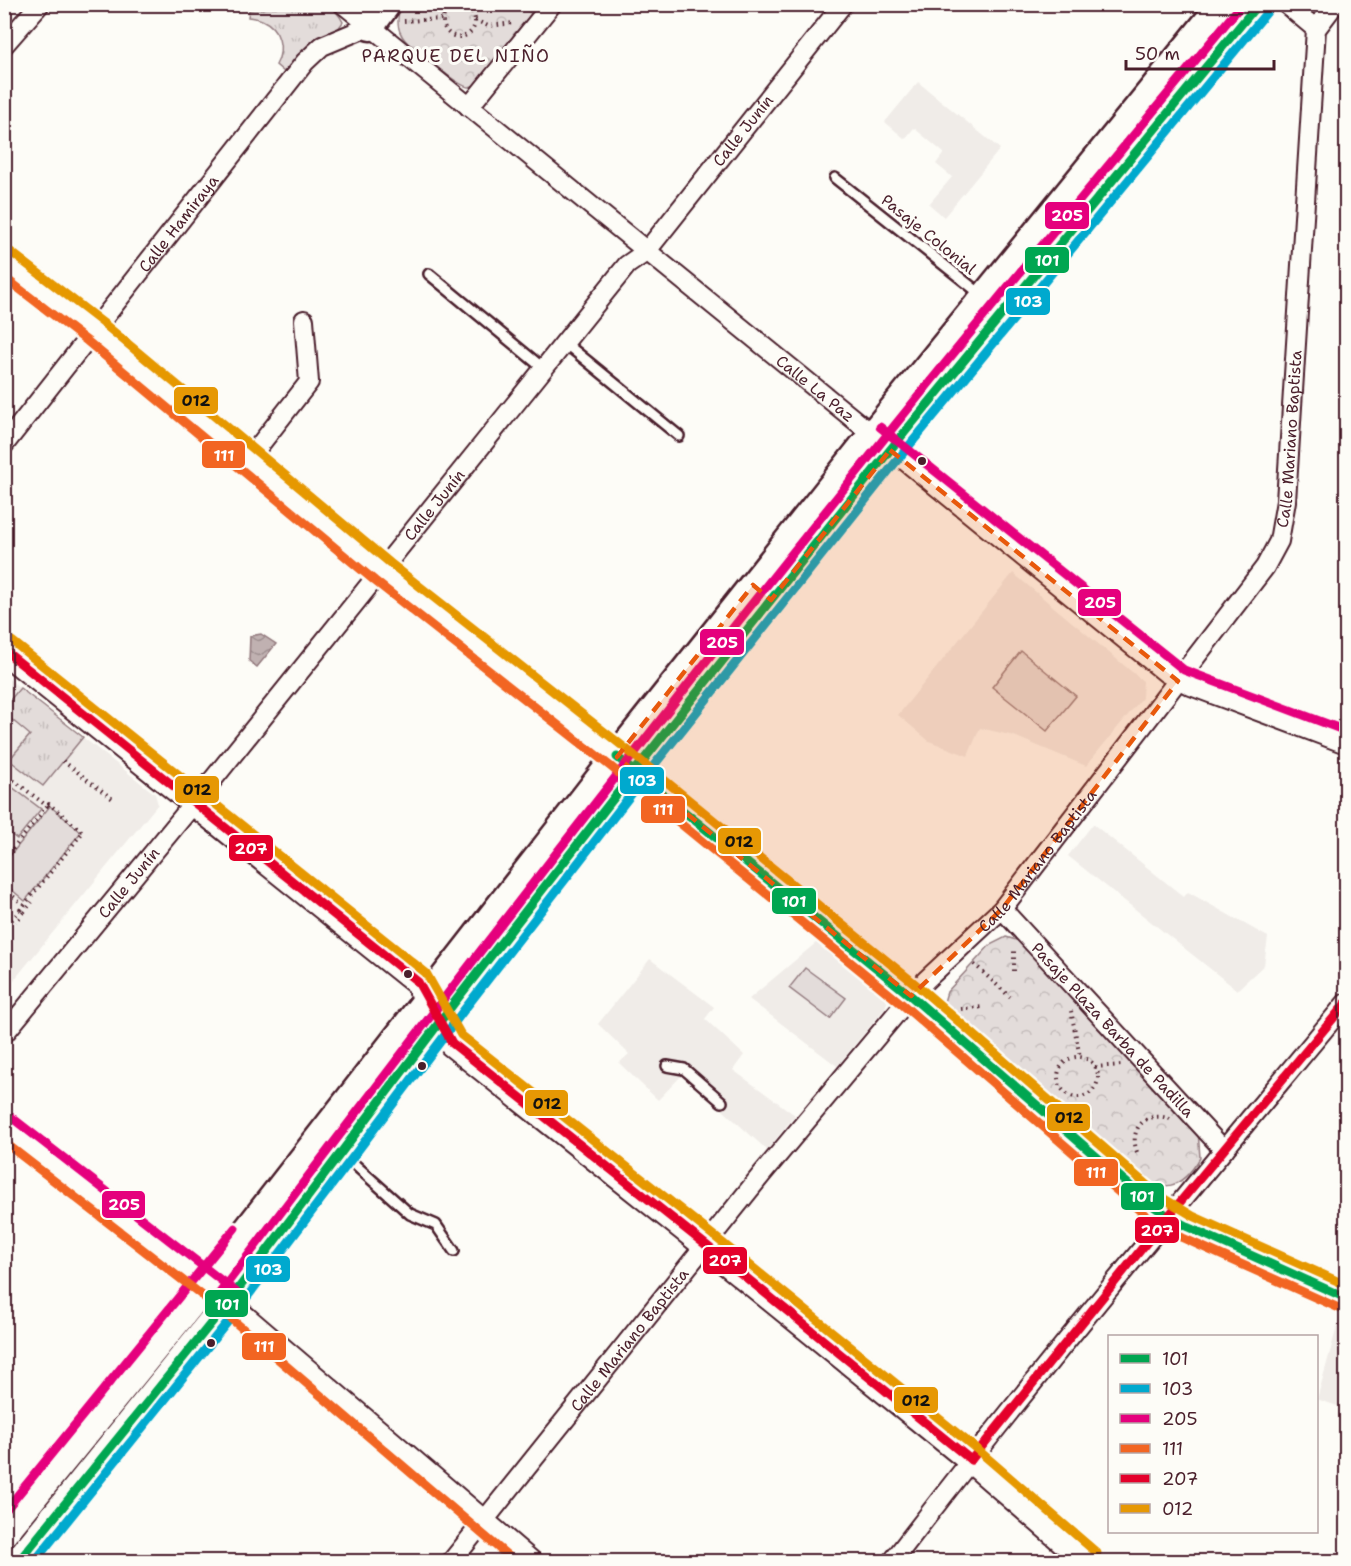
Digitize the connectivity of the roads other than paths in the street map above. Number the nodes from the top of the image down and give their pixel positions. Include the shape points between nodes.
1 (40, 4) edge
2 (343, 4) edge
3 (552, 4) edge
4 (843, 4) edge
5 (1223, 4) edge
6 (1258, 4) edge
7 (1286, 4) edge
8 (1335, 4) edge
9 (387, 17) edge
10 (1316, 29) junction
11 (4, 45) edge
12 (469, 107) junction
13 (1106, 168) junction
14 (835, 178) dead end
15 (646, 252) junction
16 (4, 261) edge
17 (429, 274) dead end
18 (994, 305) junction
19 (304, 320) dead end
20 (95, 332) junction
21 (565, 343) junction
22 (544, 369) junction
23 (679, 436) dead end
24 (881, 443) junction
25 (4, 445) edge
26 (248, 460) junction
27 (382, 572) junction
28 (4, 650) edge
29 (1178, 681) junction
30 (1347, 744) edge
31 (625, 764) junction
32 (194, 803) junction
33 (1002, 909) junction
34 (911, 996) junction
35 (1347, 1003) edge
36 (434, 1012) junction
37 (4, 1034) edge
38 (667, 1066) dead end
39 (722, 1102) dead end
40 (4, 1126) edge
41 (1224, 1150) junction
42 (342, 1153) junction
43 (1169, 1217) junction
44 (706, 1245) junction
45 (454, 1251) dead end
46 (207, 1283) junction
47 (1347, 1298) edge
48 (229, 1301) junction
49 (970, 1460) junction
50 (484, 1520) junction
51 (4, 1532) edge
52 (18, 1562) edge
53 (451, 1562) edge
54 (534, 1562) edge
55 (892, 1562) edge
56 (1089, 1562) edge

1 - 11 street
2 - 9 street, Calle La Paz
3 - 12 street
4 - 15 street, Calle Junín
5 - 13 main road
6 - 13 main road
7 - 10 street
8 - 10 street
9 - 12 street, Calle La Paz
9 - 20 street, Calle Hamiraya via 322,46 305,62
10 - 29 street, Calle Mariano Baptista via 1286,501 1279,541 1265,567
12 - 15 street, Calle La Paz
13 - 18 main road
14 - 18 lane, Pasaje Colonial
15 - 21 street, Calle Junín via 627,265
15 - 24 street, Calle La Paz
16 - 20 main road
17 - 22 lane
18 - 24 main road
19 - 26 street via 309,382
20 - 25 street, Calle Hamiraya
20 - 26 main road
21 - 22 street, Calle Junín
21 - 23 lane
22 - 27 street, Calle Junín
24 - 29 street, Calle La Paz
24 - 31 main road
26 - 27 main road
27 - 31 main road
27 - 32 street, Calle Junín
28 - 32 main road
29 - 30 street, Calle La Paz
29 - 33 street, Calle Mariano Baptista
31 - 34 main road
31 - 36 main road
32 - 36 main road via 418,982
32 - 37 street, Calle Junín
33 - 34 street, Calle Mariano Baptista
33 - 41 street, Pasaje Plaza Barba de Padilla
34 - 43 main road
34 - 44 street, Calle Mariano Baptista via 776,1148
35 - 41 street
36 - 42 main road
36 - 44 main road via 452,1043
36 - 46 main road
38 - 39 lane via 684,1069
40 - 46 street
41 - 43 street
42 - 45 lane via 410,1214 436,1225
42 - 48 main road
43 - 47 main road
43 - 49 street
44 - 49 main road
44 - 50 street, Calle Mariano Baptista
46 - 48 street
46 - 51 main road
48 - 50 street
48 - 52 main road
49 - 55 street
49 - 56 main road
50 - 53 street, Calle Mariano Baptista
50 - 54 street

